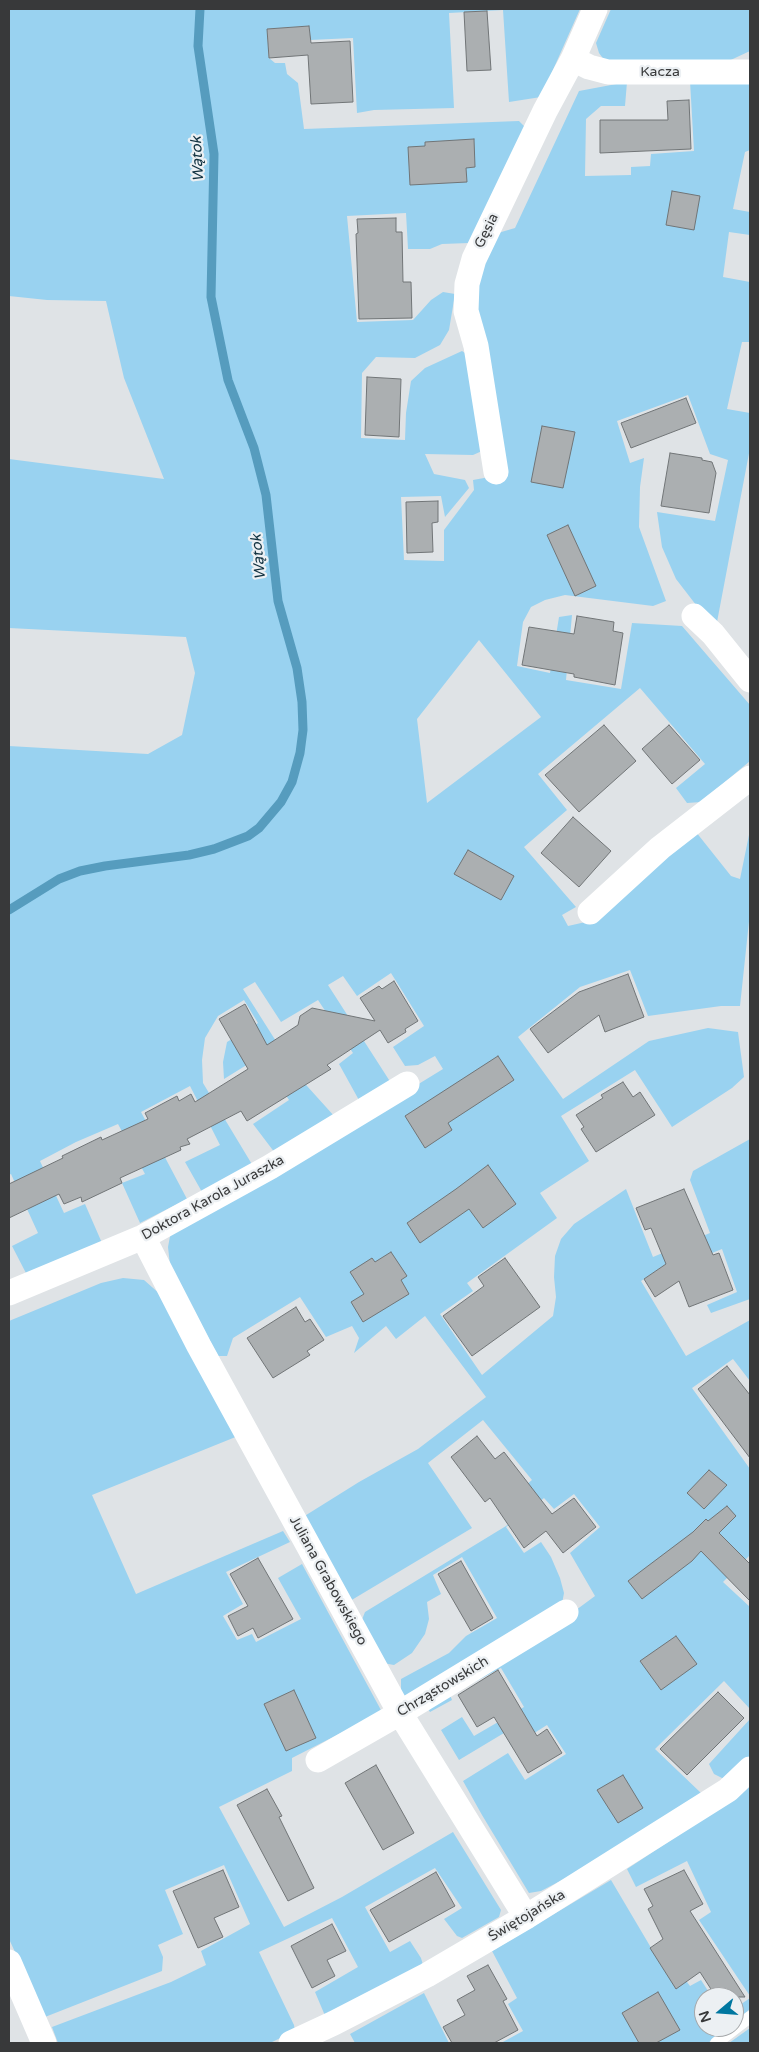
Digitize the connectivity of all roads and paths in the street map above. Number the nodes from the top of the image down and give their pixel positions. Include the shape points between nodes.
1 (595, 9) edge
2 (573, 59) junction
3 (750, 72) edge
4 (496, 472) dead end
5 (694, 616) dead end
6 (750, 680) edge
7 (750, 778) edge
8 (590, 912) dead end
9 (406, 1084) dead end
10 (143, 1237) junction
11 (9, 1293) edge
12 (566, 1612) dead end
13 (400, 1713) junction
14 (318, 1760) dead end
15 (750, 1768) edge
16 (526, 1917) junction
17 (9, 1962) edge
18 (750, 2017) edge
19 (44, 2043) edge
20 (291, 2043) edge
21 (716, 2043) edge

1 - 2 street, Gęsia
2 - 3 street, Kacza via 608,72
2 - 4 street, Gęsia via 474,259 467,284 466,311 476,346
5 - 6 street
7 - 8 street via 660,848
9 - 10 street, Doktora Karola Juraszka via 270,1167
10 - 11 street, Doktora Karola Juraszka
10 - 13 street, Juliana Grabowskiego
12 - 13 street, Chrząstowskich
13 - 14 street, Chrząstowskich
13 - 16 street, Juliana Grabowskiego
15 - 16 street, Świętojańska via 728,1790
16 - 20 street, Świętojańska via 428,1975
17 - 19 street
18 - 21 lane

